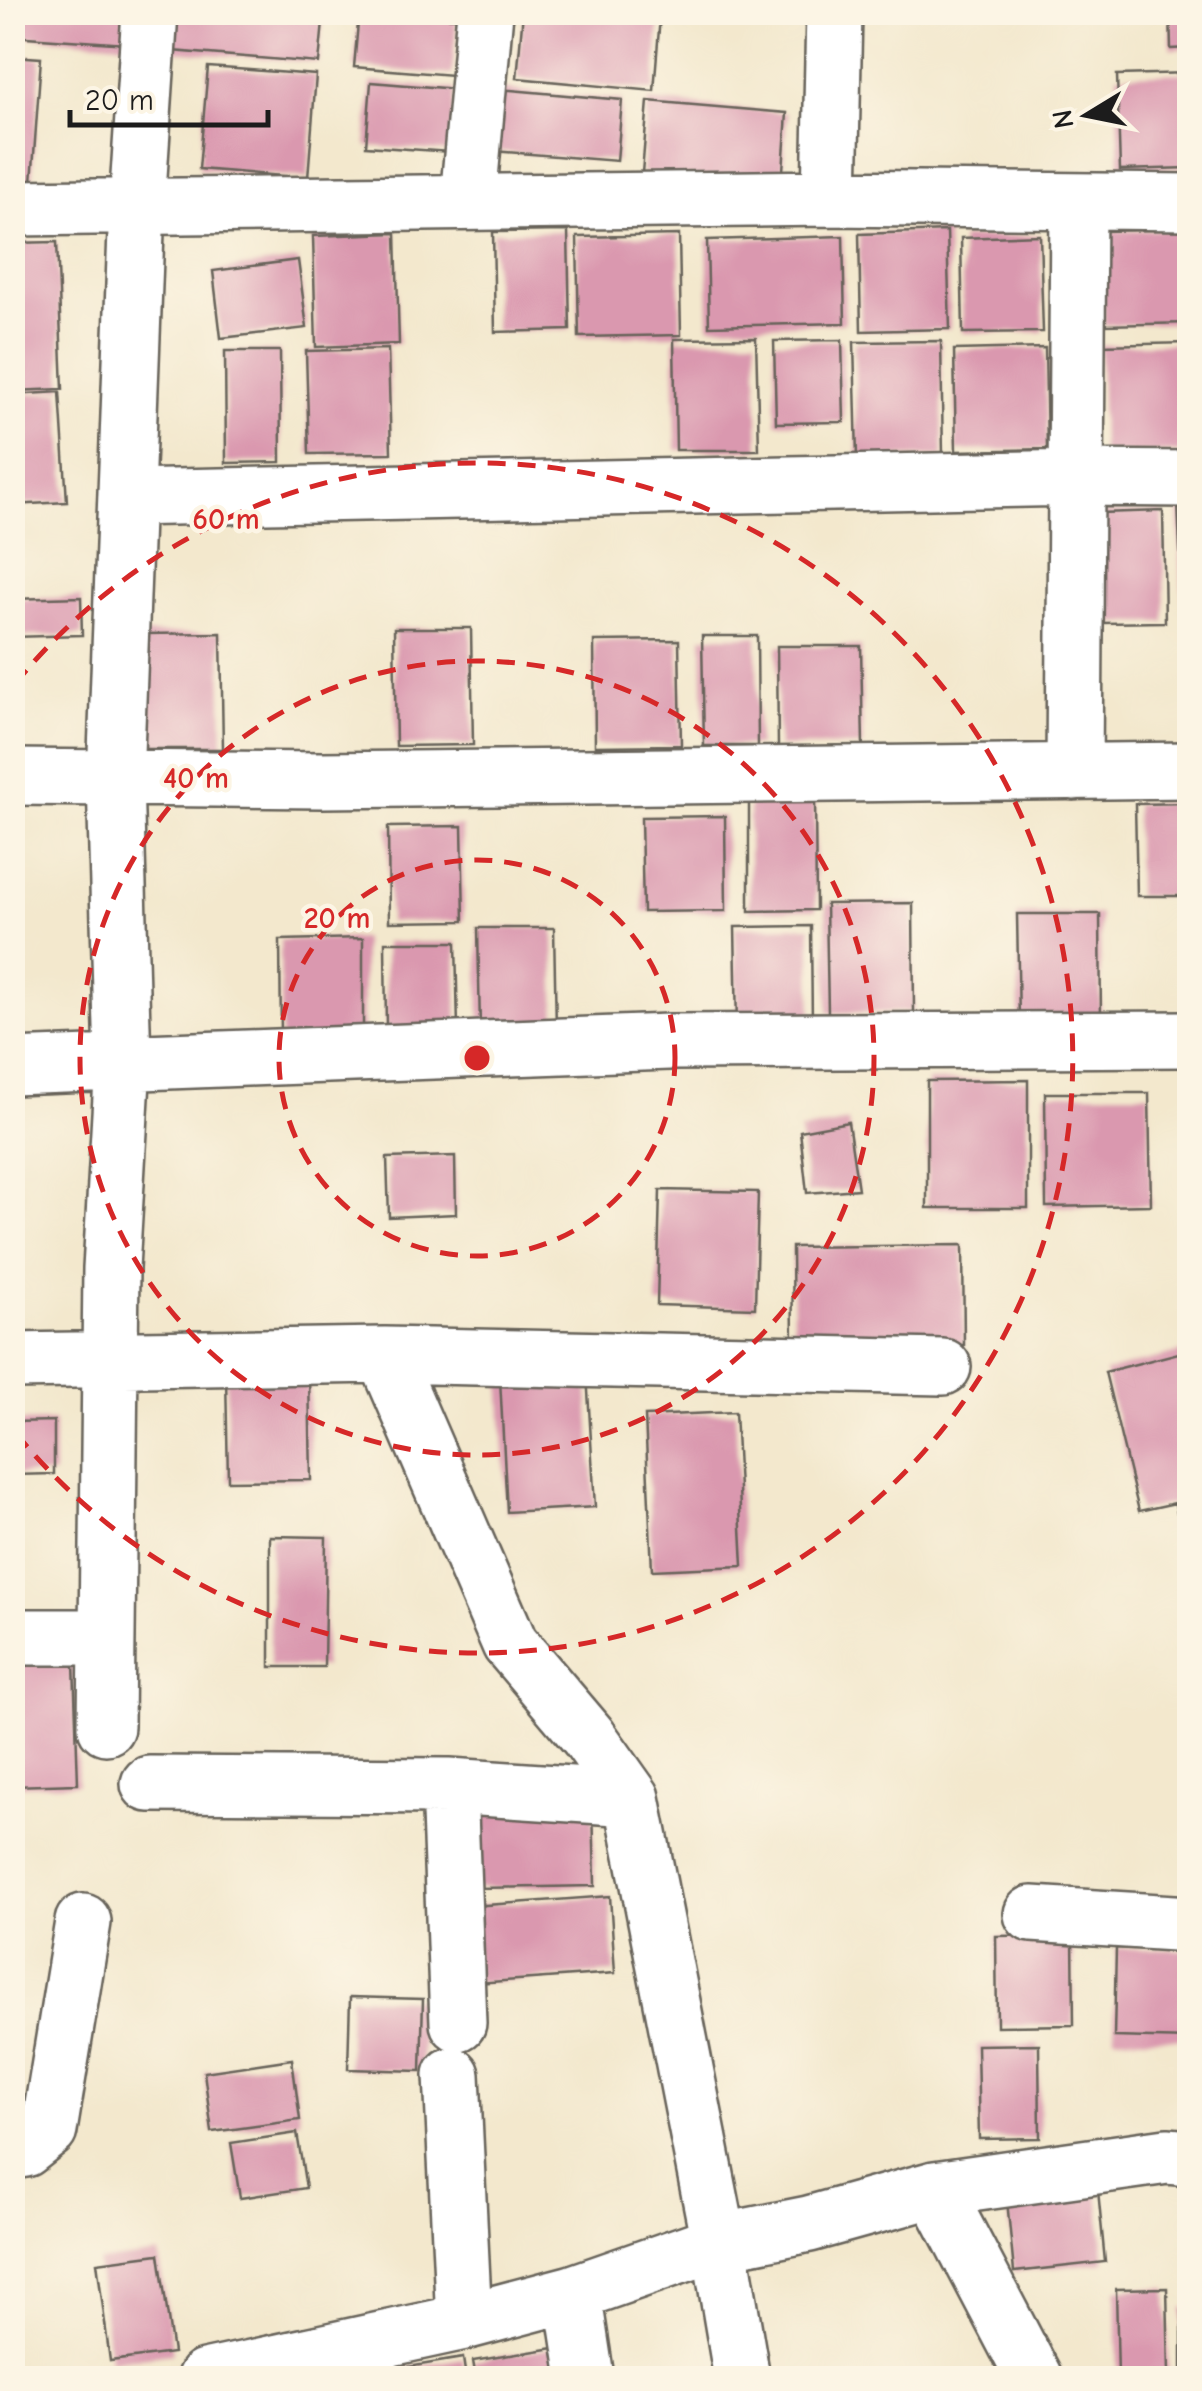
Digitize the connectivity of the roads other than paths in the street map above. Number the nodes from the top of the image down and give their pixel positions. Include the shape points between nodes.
1 (150, 12) edge
2 (485, 12) edge
3 (834, 12) edge
4 (830, 198) junction
5 (468, 200) junction
6 (1078, 202) junction
7 (1190, 202) edge
8 (137, 206) junction
9 (12, 208) edge
10 (1076, 478) junction
11 (1190, 479) edge
12 (126, 498) junction
13 (1190, 770) edge
14 (1074, 772) junction
15 (12, 777) edge
16 (115, 779) junction
17 (1190, 1039) edge
18 (123, 1063) junction
19 (12, 1067) edge
20 (385, 1355) junction
21 (111, 1361) junction
22 (12, 1362) edge
23 (944, 1367) dead end
24 (105, 1636) junction
25 (12, 1638) edge
26 (106, 1727) dead end
27 (149, 1784) dead end
28 (449, 1786) junction
29 (632, 1798) junction
30 (1032, 1914) dead end
31 (83, 1922) dead end
32 (1190, 1924) edge
33 (12, 2151) edge
34 (1190, 2158) edge
35 (934, 2189) junction
36 (719, 2242) junction
37 (573, 2293) junction
38 (464, 2322) junction
39 (217, 2378) edge
40 (586, 2378) edge
41 (742, 2378) edge
42 (1034, 2378) edge

1 - 8 street
2 - 5 street
3 - 4 street
4 - 5 street
4 - 6 street
5 - 8 street
6 - 7 street
6 - 10 street
8 - 9 street
8 - 12 street
10 - 11 street
10 - 12 street
10 - 14 street
12 - 16 street
13 - 14 street
14 - 16 street
15 - 16 street
16 - 18 street
17 - 18 street via 669,1042
18 - 19 street
18 - 21 street
20 - 21 street
20 - 23 street
20 - 29 street via 510,1644
21 - 22 street
21 - 24 street
24 - 25 street
24 - 26 street
27 - 28 street
28 - 29 street
28 - 38 street
29 - 36 street
30 - 32 street
31 - 33 street via 49,2130
34 - 35 street
35 - 36 street
35 - 42 street
36 - 37 street
36 - 41 street
37 - 38 street
37 - 40 street
38 - 39 street

